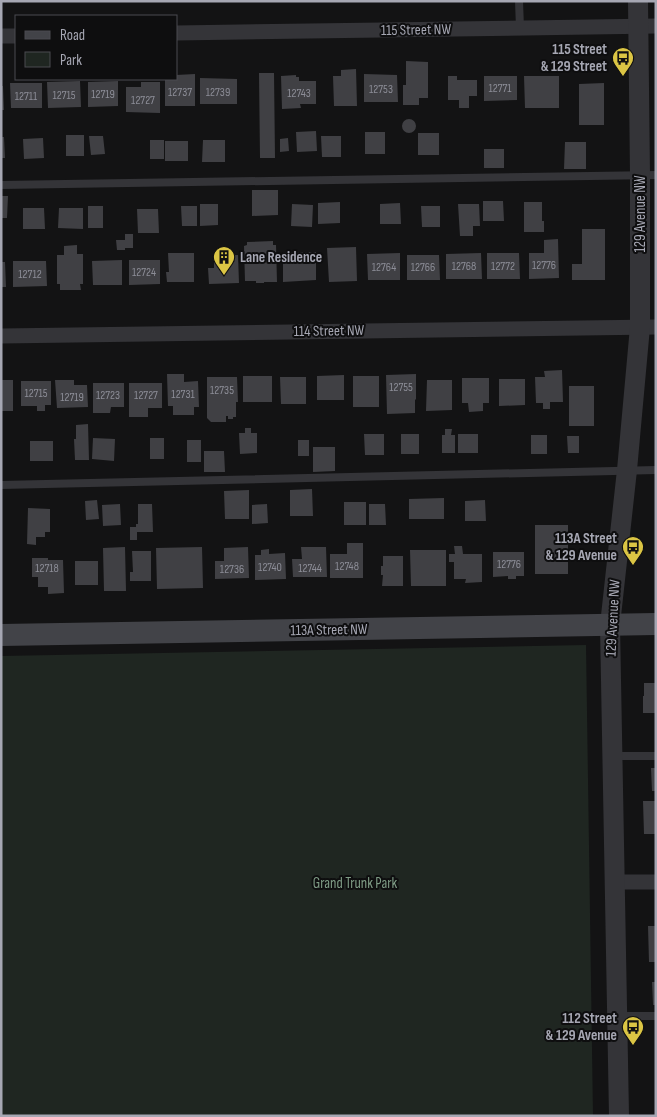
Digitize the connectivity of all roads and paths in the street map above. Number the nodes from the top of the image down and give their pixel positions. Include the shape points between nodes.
1 (519, 1) edge
2 (638, 1) edge
3 (647, 26) edge
4 (520, 28) junction
5 (178, 33) edge
6 (1, 36) edge
7 (15, 36) edge
8 (648, 175) edge
9 (1, 185) edge
10 (648, 327) edge
11 (1, 336) edge
12 (626, 470) junction
13 (656, 470) edge
14 (1, 485) edge
15 (656, 624) edge
16 (610, 625) junction
17 (1, 635) edge
18 (612, 756) junction
19 (656, 756) edge
20 (614, 882) junction
21 (656, 882) edge
22 (617, 1016) junction
23 (656, 1016) edge
24 (619, 1116) edge

1 - 4 lane
2 - 3 street, 129 Avenue NW
3 - 4 street, 115 Street NW
3 - 8 street, 129 Avenue NW
4 - 5 street, 115 Street NW
6 - 7 street
8 - 9 lane
8 - 10 street, 129 Avenue NW
10 - 11 street, 114 Street NW
10 - 12 street, 129 Avenue NW
12 - 13 lane
12 - 14 lane
12 - 16 street, 129 Avenue NW
15 - 16 main road, 113A Street NW
16 - 17 main road, 113A Street NW
16 - 18 street, 129 Avenue NW
18 - 19 lane
18 - 20 street, 129 Avenue NW
20 - 21 street
20 - 22 street, 129 Avenue NW
22 - 23 lane
22 - 24 street, 129 Avenue NW

